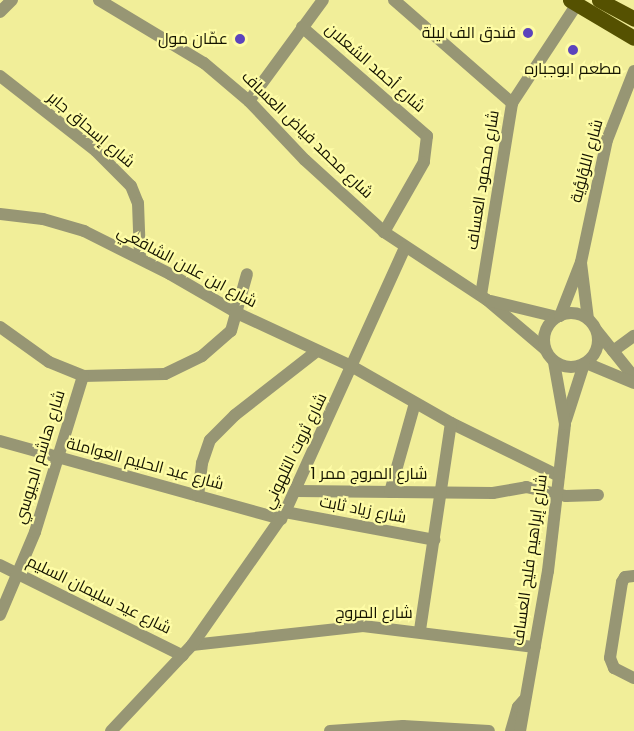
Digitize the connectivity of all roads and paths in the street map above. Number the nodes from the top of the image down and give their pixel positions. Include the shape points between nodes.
1 (12, 0) edge
2 (99, 0) edge
3 (323, 0) edge
4 (394, 0) edge
5 (599, 0) edge
6 (573, 2) edge
7 (0, 12) edge
8 (634, 19) edge
9 (302, 27) junction
10 (634, 38) edge
11 (634, 71) edge
12 (0, 76) edge
13 (249, 101) junction
14 (512, 104) junction
15 (0, 214) edge
16 (384, 231) junction
17 (405, 247) junction
18 (140, 258) junction
19 (486, 261) junction
20 (581, 262) junction
21 (247, 274) dead end
22 (463, 284) junction
23 (484, 298) junction
24 (239, 314) junction
25 (558, 316) junction
26 (588, 319) junction
27 (0, 327) edge
28 (596, 330) junction
29 (634, 336) edge
30 (545, 349) junction
31 (317, 351) junction
32 (613, 351) junction
33 (554, 362) junction
34 (585, 363) junction
35 (353, 367) junction
36 (83, 375) junction
37 (634, 377) edge
38 (634, 384) edge
39 (415, 404) junction
40 (451, 423) junction
41 (565, 424) junction
42 (0, 441) edge
43 (58, 458) junction
44 (559, 476) junction
45 (442, 490) junction
46 (297, 491) junction
47 (390, 492) junction
48 (558, 494) junction
49 (598, 495) dead end
50 (198, 496) junction
51 (283, 516) junction
52 (434, 540) junction
53 (0, 565) edge
54 (19, 574) junction
55 (634, 576) edge
56 (0, 615) edge
57 (420, 630) junction
58 (192, 645) junction
59 (535, 647) junction
60 (183, 656) junction
61 (634, 678) edge
62 (525, 700) junction
63 (402, 728) edge
64 (111, 731) edge
65 (330, 731) edge
66 (489, 731) edge
67 (511, 731) edge
68 (520, 731) edge

1 - 7 street
2 - 13 street, شارع محمد فياض العساف via 188,52
3 - 9 street
4 - 14 street
5 - 8 main road
6 - 10 main road
6 - 14 street
9 - 13 street
9 - 16 street, شارع أحمد الشعلان via 427,136 424,162
11 - 20 street, شارع اللؤلؤية via 607,140
12 - 18 street, شارع إسحاق جابر via 96,150 131,186 138,203
13 - 16 street, شارع محمد فياض العساف via 320,174
14 - 19 street, شارع محمود العساف
15 - 18 street, شارع ابن علان الشافعي via 63,223
16 - 17 street, شارع محمد فياض العساف
17 - 22 street, شارع محمد فياض العساف
17 - 35 street, شارع ثروت التلهوني
18 - 24 street, شارع ابن علان الشافعي
19 - 22 street, شارع محمود العساف
19 - 23 street, شارع محمود العساف
20 - 25 street, شارع اللؤلؤية
20 - 26 street, شارع اللؤلؤية
21 - 24 street
22 - 23 street, شارع محمد فياض العساف
23 - 25 street, شارع محمد فياض العساف
23 - 30 street, شارع محمد فياض العساف
24 - 31 street, شارع ابن علان الشافعي
24 - 36 street via 231,331 185,367 148,376
25 - 26 street via 579,315
25 - 30 street via 544,337
26 - 28 street
27 - 36 street via 49,362
28 - 32 street
28 - 34 street via 598,342
29 - 32 street
30 - 33 street
31 - 35 street, شارع ابن علان الشافعي
31 - 50 street via 235,415 210,440 202,463
32 - 37 street
33 - 34 street via 569,368
33 - 41 street, شارع إبراهيم فليح العساف
34 - 38 street
34 - 41 street, شارع إبراهيم فليح العساف
35 - 39 street, شارع ابن علان الشافعي
35 - 46 street, شارع ثروت التلهوني
36 - 43 street, شارع هاشم الجيوسي
39 - 40 street, شارع ابن علان الشافعي
39 - 47 street
40 - 44 street, شارع ابن علان الشافعي
40 - 45 street, شارع المروج
41 - 44 street, شارع إبراهيم فليح العساف
42 - 43 street, شارع عبد الحليم العواملة
43 - 50 street, شارع عبد الحليم العواملة
43 - 54 street, شارع هاشم الجيوسي
44 - 48 street, شارع إبراهيم فليح العساف
45 - 47 street, شارع المروج ممر 1
45 - 48 street, شارع المروج ممر 1 via 493,493 531,487
45 - 52 street, شارع المروج
46 - 47 street, شارع المروج ممر 1
46 - 51 street, شارع ثروت التلهوني
48 - 49 street, شارع المروج ممر 1
48 - 59 street, شارع إبراهيم فليح العساف
50 - 51 street, شارع عبد الحليم العواملة
51 - 52 street, شارع زياد ثابت
51 - 58 street, شارع ثروت التلهوني
52 - 57 street, شارع المروج
53 - 54 street, شارع عيد سليمان السليم
54 - 56 street, شارع هاشم الجيوسي
54 - 60 street, شارع عيد سليمان السليم
55 - 61 street via 625,577 622,582 610,658 614,668
57 - 58 street, شارع المروج via 345,627
57 - 59 street
58 - 60 street, شارع ثروت التلهوني
59 - 62 street, شارع إبراهيم فليح العساف
60 - 64 street, شارع ثروت التلهوني
62 - 67 street, شارع إبراهيم فليح العساف via 518,707
62 - 68 street, شارع إبراهيم فليح العساف
63 - 65 street
63 - 66 street

